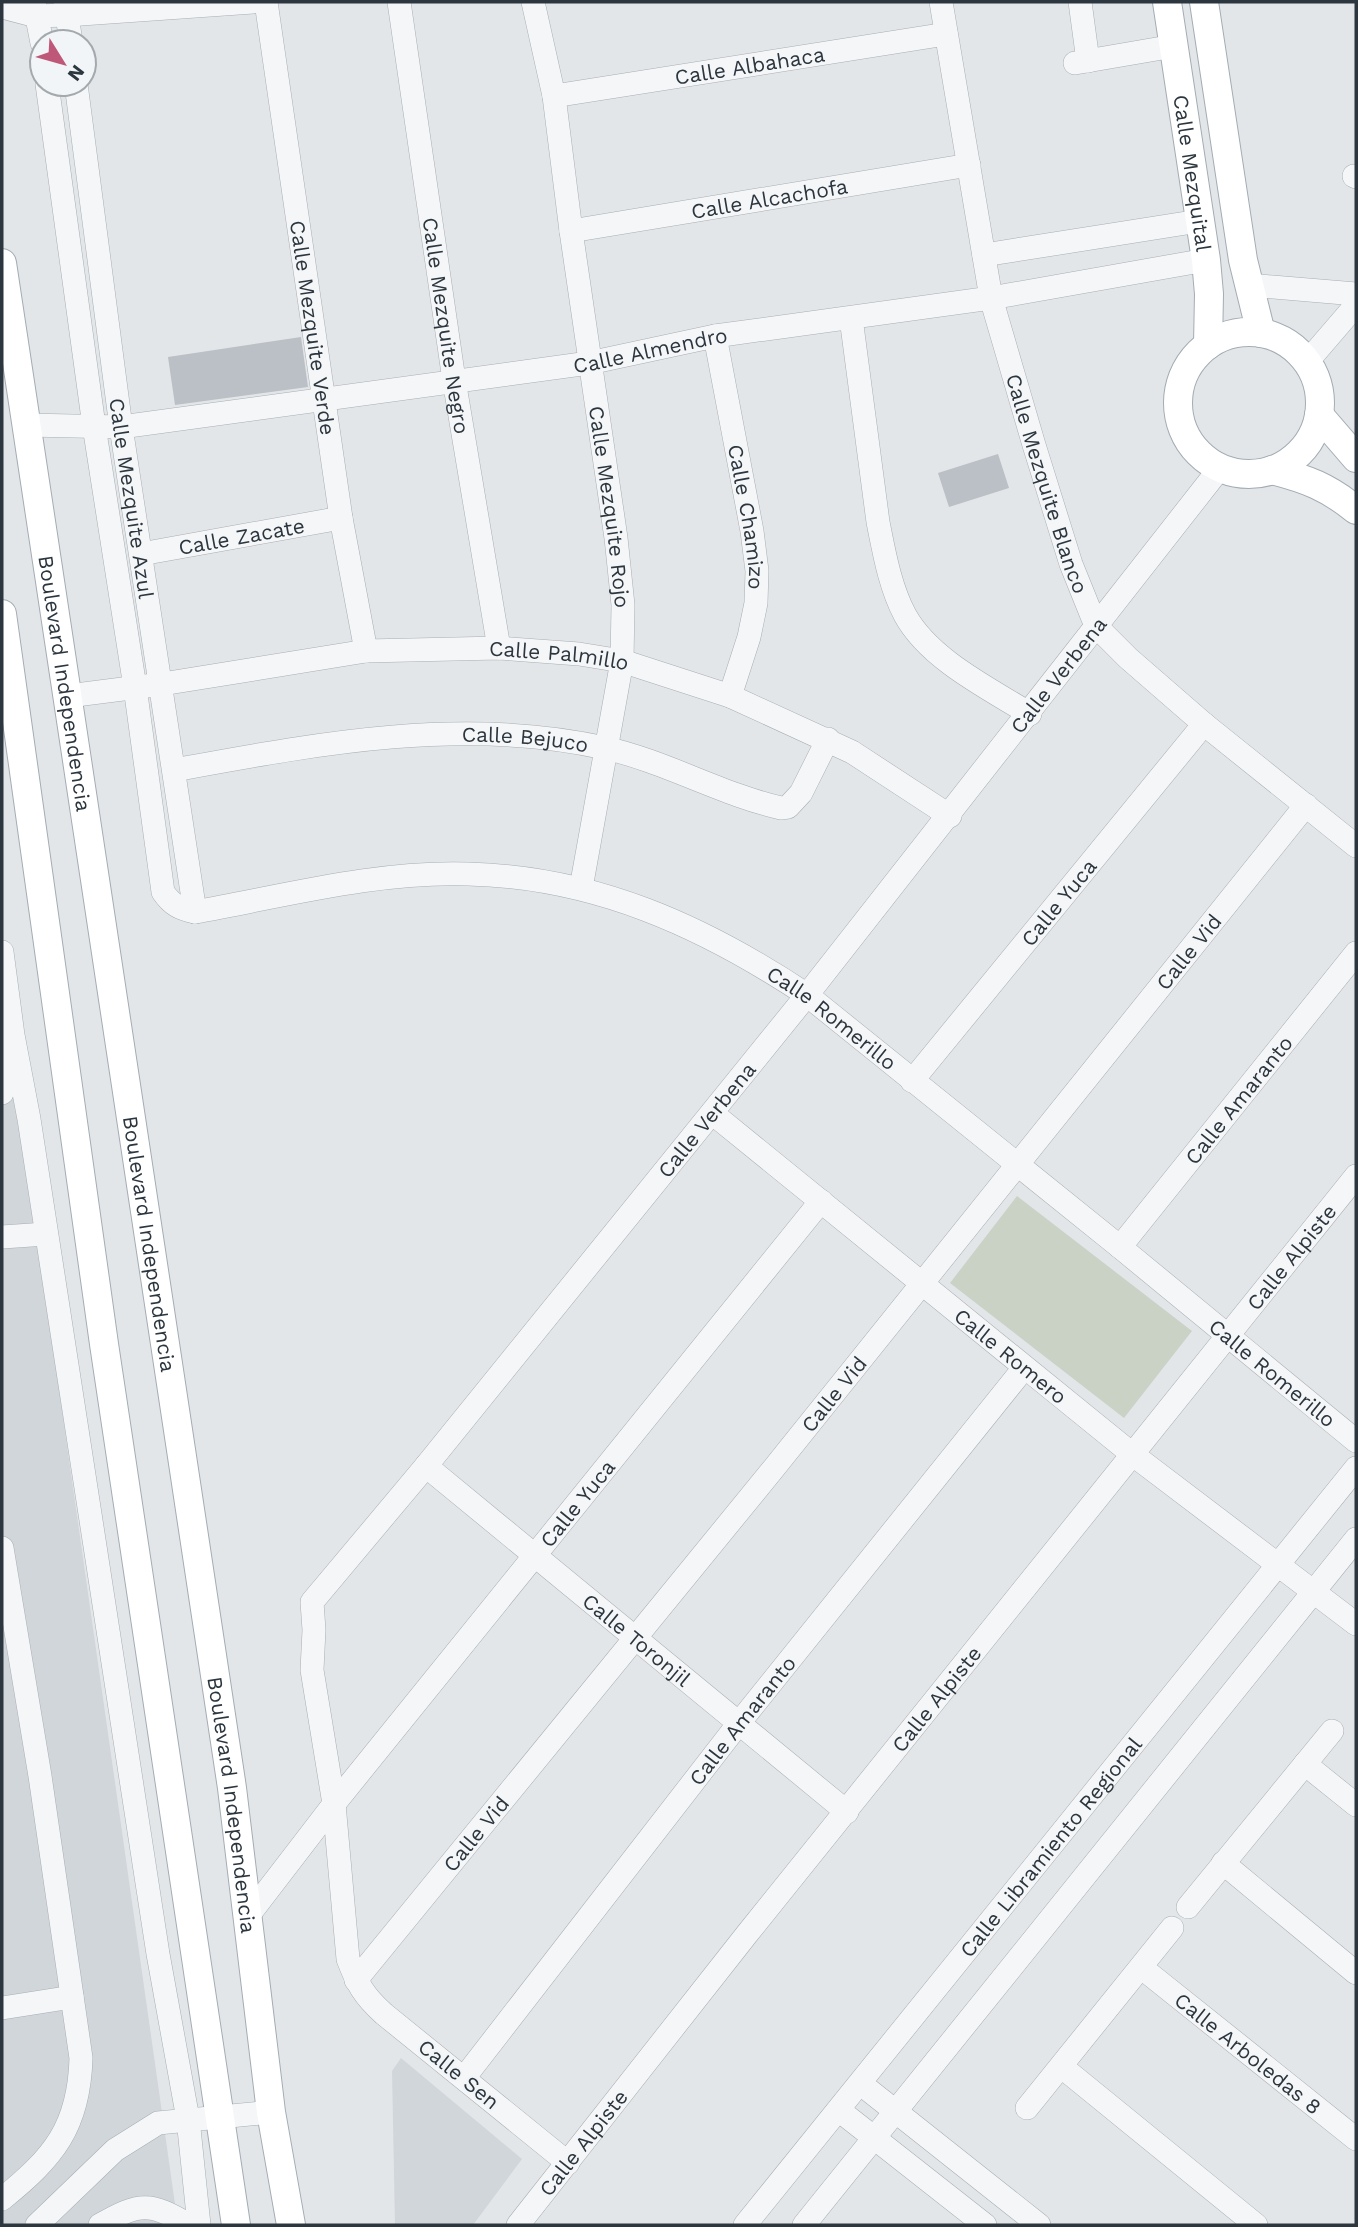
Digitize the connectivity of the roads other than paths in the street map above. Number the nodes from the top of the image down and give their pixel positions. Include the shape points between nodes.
1 (253, 2) edge
2 (266, 2) edge
3 (399, 2) edge
4 (533, 2) edge
5 (941, 2) edge
6 (1080, 2) edge
7 (1167, 2) edge
8 (1204, 2) edge
9 (2, 7) edge
10 (66, 8) edge
11 (35, 9) edge
12 (39, 28) edge
13 (69, 28) edge
14 (946, 34) junction
15 (1174, 46) junction
16 (554, 96) junction
17 (49, 98) edge
18 (78, 98) edge
19 (969, 165) junction
20 (1199, 221) junction
21 (571, 231) junction
22 (984, 255) junction
23 (1206, 260) junction
24 (2, 264) edge
25 (1248, 285) junction
26 (1356, 295) edge
27 (992, 298) junction
28 (1356, 305) edge
29 (851, 318) junction
30 (1261, 333) junction
31 (715, 336) junction
32 (1208, 345) junction
33 (1307, 362) junction
34 (589, 363) junction
35 (454, 380) junction
36 (325, 399) junction
37 (1319, 415) junction
38 (26, 425) junction
39 (94, 426) junction
40 (121, 427) junction
41 (1356, 458) edge
42 (1220, 468) junction
43 (1272, 470) junction
44 (1356, 510) edge
45 (341, 518) junction
46 (141, 554) junction
47 (2, 614) edge
48 (1096, 626) junction
49 (499, 648) junction
50 (366, 651) junction
51 (622, 661) junction
52 (162, 684) junction
53 (135, 687) junction
54 (68, 696) junction
55 (730, 696) junction
56 (1030, 714) junction
57 (1205, 724) junction
58 (828, 739) junction
59 (607, 748) junction
60 (174, 770) junction
61 (1306, 805) junction
62 (950, 816) junction
63 (1356, 846) edge
64 (581, 888) junction
65 (195, 912) junction
66 (2, 952) edge
67 (1356, 953) edge
68 (807, 995) junction
69 (13, 1035) junction
70 (912, 1082) junction
71 (2, 1093) edge
72 (712, 1113) junction
73 (1018, 1165) junction
74 (1356, 1176) edge
75 (821, 1201) junction
76 (46, 1234) junction
77 (2, 1237) edge
78 (1120, 1247) junction
79 (922, 1284) junction
80 (1228, 1336) junction
81 (1024, 1368) junction
82 (1356, 1441) edge
83 (1132, 1454) junction
84 (426, 1466) junction
85 (1356, 1468) edge
86 (1356, 1539) edge
87 (2, 1548) edge
88 (534, 1555) junction
89 (1279, 1565) junction
90 (1314, 1591) junction
91 (1356, 1625) edge
92 (636, 1638) junction
93 (11, 1664) edge
94 (739, 1723) junction
95 (1332, 1731) dead end
96 (1305, 1764) junction
97 (334, 1804) junction
98 (1356, 1805) edge
99 (847, 1812) junction
100 (1223, 1863) junction
101 (1188, 1907) dead end
102 (248, 1916) junction
103 (1172, 1928) dead end
104 (1142, 1968) junction
105 (1356, 1973) edge
106 (356, 1980) junction
107 (72, 1997) junction
108 (2, 2008) edge
109 (1062, 2067) junction
110 (464, 2078) junction
111 (861, 2084) junction
112 (1027, 2108) dead end
113 (840, 2110) junction
114 (896, 2110) junction
115 (271, 2112) junction
116 (219, 2116) junction
117 (188, 2119) junction
118 (875, 2137) junction
119 (1356, 2138) edge
120 (568, 2163) junction
121 (2, 2199) edge
122 (37, 2225) edge
123 (100, 2225) edge
124 (189, 2225) edge
125 (199, 2225) edge
126 (236, 2225) edge
127 (291, 2225) edge
128 (518, 2225) edge
129 (745, 2225) edge
130 (804, 2225) edge
131 (985, 2225) edge
132 (1039, 2225) edge
133 (1256, 2225) edge

1 - 10 street
2 - 36 street, Calle Mezquite Verde
3 - 35 street, Calle Mezquite Negro
4 - 16 street, Calle Mezquite Rojo
5 - 14 street, Calle Mezquite Blanco
6 - 15 street via 1081,62
7 - 15 main road, Calle Mezquital
8 - 25 main road, Calle Mezquital
9 - 11 street
10 - 11 street
10 - 13 street
11 - 12 street
14 - 16 street, Calle Albahaca
14 - 19 street, Calle Mezquite Blanco
15 - 20 main road, Calle Mezquital
16 - 21 street, Calle Mezquite Rojo
17 - 39 street
18 - 40 street, Calle Mezquite Azul
19 - 21 street, Calle Alcachofa
19 - 22 street, Calle Mezquite Blanco
20 - 22 street
20 - 23 main road, Calle Mezquital
21 - 34 street, Calle Mezquite Rojo
22 - 27 street, Calle Mezquite Blanco
23 - 27 street, Calle Almendro
23 - 32 main road, Calle Mezquital
24 - 38 main road, Boulevard Independencia
25 - 26 street
25 - 30 main road, Calle Mezquital
27 - 29 street, Calle Almendro
27 - 48 street, Calle Mezquite Blanco via 1071,564
28 - 33 street
29 - 31 street, Calle Almendro
29 - 56 street via 878,522 905,615 959,670
30 - 32 main road via 1224,336
30 - 33 main road via 1287,343
31 - 34 street, Calle Almendro
31 - 55 street, Calle Chamizo via 757,570 754,615
32 - 42 main road via 1190,363 1180,385 1178,410 1185,434 1199,454
33 - 37 main road via 1316,378
34 - 35 street, Calle Almendro
34 - 51 street, Calle Mezquite Rojo via 616,538 623,606
35 - 36 street, Calle Almendro
35 - 49 street, Calle Mezquite Negro
36 - 40 street, Calle Almendro
36 - 45 street, Calle Mezquite Verde
37 - 41 main road
37 - 43 main road via 1310,438 1294,458
38 - 39 street, Calle Almendro
38 - 54 main road, Boulevard Independencia
39 - 40 street, Calle Almendro
39 - 53 street
40 - 46 street, Calle Mezquite Azul
42 - 43 main road via 1246,474
42 - 48 street, Calle Verbena
43 - 44 main road via 1317,483
45 - 46 street, Calle Zacate
45 - 50 street, Calle Mezquite Verde
46 - 52 street, Calle Mezquite Azul
47 - 116 main road
48 - 56 street, Calle Verbena
48 - 57 street, Calle Mezquite Blanco
49 - 50 street, Calle Palmillo
49 - 51 street, Calle Palmillo
50 - 52 street, Calle Palmillo
51 - 55 street, Calle Palmillo
51 - 59 street, Calle Mezquite Rojo
52 - 53 street, Calle Palmillo
52 - 60 street, Calle Mezquite Azul
53 - 54 street, Calle Palmillo
53 - 65 street via 163,891 176,906
54 - 102 main road, Boulevard Independencia
55 - 58 street, Calle Palmillo
56 - 62 street, Calle Verbena
57 - 61 street, Calle Mezquite Blanco
57 - 70 street, Calle Yuca
58 - 59 street, Calle Bejuco via 801,793 781,808
58 - 62 street, Calle Palmillo
59 - 60 street, Calle Bejuco via 514,734 405,735
59 - 64 street, Calle Mezquite Rojo
60 - 65 street, Calle Mezquite Azul
61 - 63 street, Calle Mezquite Blanco
61 - 73 street, Calle Vid
62 - 68 street, Calle Verbena
64 - 65 street, Calle Romerillo via 492,875 400,877
64 - 68 street, Calle Romerillo via 659,913 760,964
66 - 69 street
67 - 78 street, Calle Amaranto
68 - 70 street, Calle Romerillo
68 - 72 street, Calle Verbena
69 - 71 street
69 - 76 street
70 - 73 street, Calle Romerillo
72 - 75 street, Calle Romero
72 - 84 street, Calle Verbena
73 - 78 street, Calle Romerillo
73 - 79 street, Calle Vid
74 - 80 street, Calle Alpiste
75 - 79 street, Calle Romero
75 - 88 street, Calle Yuca
76 - 77 street
76 - 117 street
78 - 80 street, Calle Romerillo
79 - 81 street, Calle Romero
79 - 92 street, Calle Vid
80 - 82 street, Calle Romerillo
80 - 83 street, Calle Alpiste
81 - 83 street, Calle Romero
81 - 94 street, Calle Amaranto
83 - 89 street, Calle Romero
83 - 99 street, Calle Alpiste
84 - 88 street, Calle Toronjil
84 - 97 street, Calle Verbena via 312,1602 312,1670
85 - 89 street, Calle Libramiento Regional
86 - 90 street, Calle Libramiento Regional
87 - 93 street
88 - 92 street, Calle Toronjil
88 - 97 street, Calle Yuca
89 - 90 street, Calle Romero
89 - 111 street, Calle Libramiento Regional
90 - 91 street, Calle Romero
90 - 114 street, Calle Libramiento Regional
92 - 94 street, Calle Toronjil
92 - 106 street, Calle Vid
93 - 107 street via 40,1776
94 - 99 street, Calle Toronjil
94 - 110 street, Calle Amaranto
95 - 96 street
96 - 98 street
96 - 100 street
97 - 102 street, Calle Yuca
97 - 106 street via 343,1927
99 - 120 street, Calle Alpiste
100 - 101 street
100 - 105 street
102 - 115 main road, Boulevard Independencia
103 - 104 street
104 - 109 street
104 - 119 street, Calle Arboledas 8
106 - 110 street, Calle Sen via 366,1998
107 - 108 street
107 - 121 street via 81,2058 77,2103 52,2152
109 - 112 street
109 - 133 street
110 - 120 street, Calle Sen
111 - 113 street, Calle Libramiento Regional
111 - 114 street
113 - 118 street
113 - 129 street, Calle Libramiento Regional
114 - 118 street, Calle Libramiento Regional
114 - 132 street
115 - 116 street
115 - 127 main road, Boulevard Independencia
116 - 117 street
116 - 126 main road
117 - 122 street via 158,2123 141,2131
117 - 125 street
118 - 130 street, Calle Libramiento Regional
118 - 131 street
120 - 128 street, Calle Alpiste
123 - 124 street via 145,2207 163,2210

